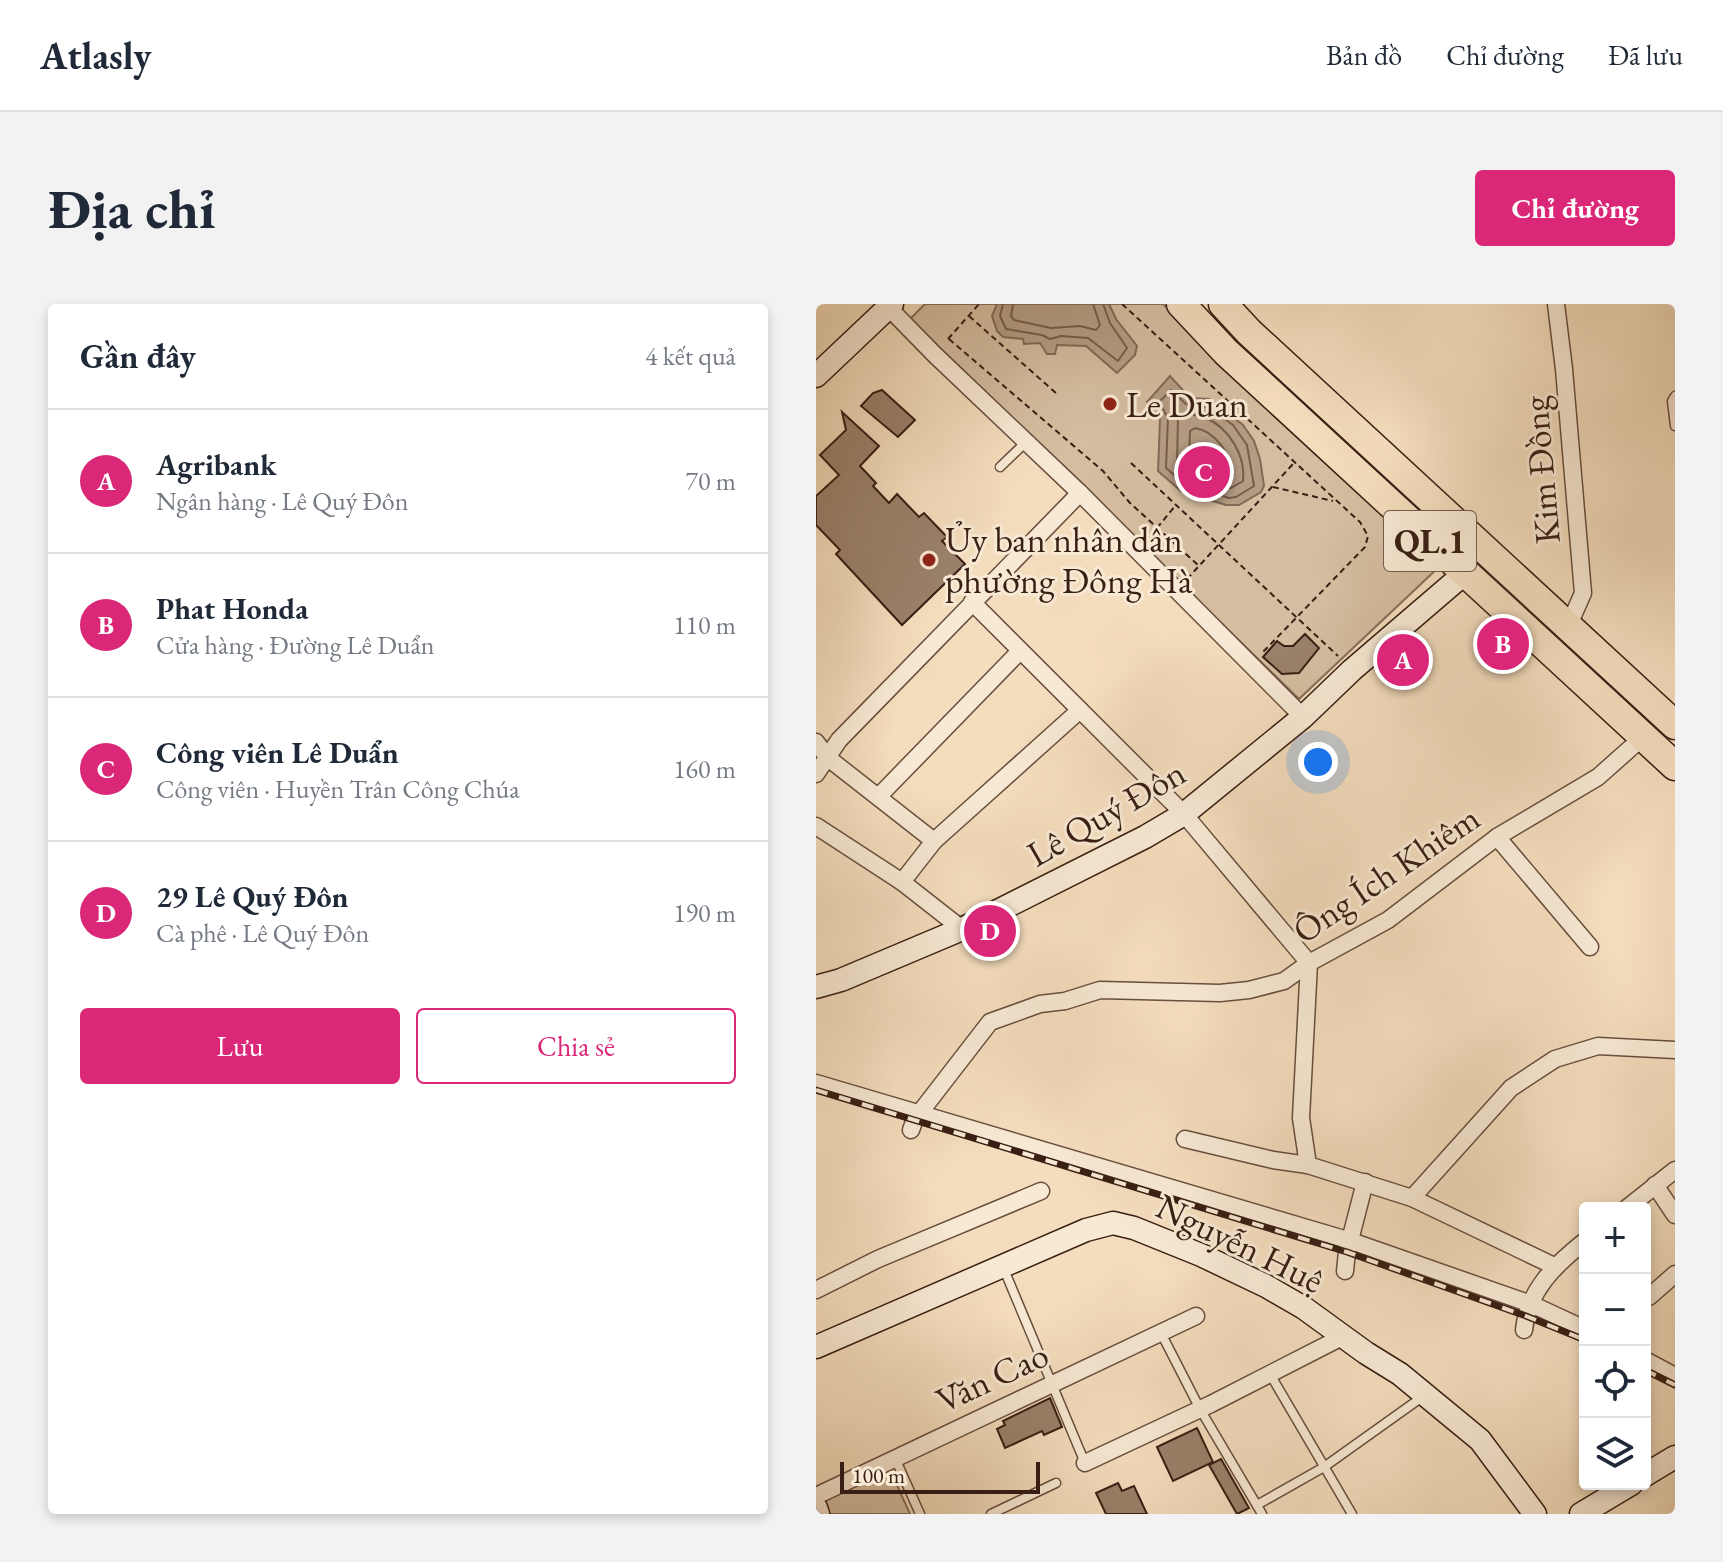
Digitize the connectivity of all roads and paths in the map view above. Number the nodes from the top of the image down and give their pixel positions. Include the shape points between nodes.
1 (979, 304) edge
2 (1122, 304) edge
3 (1223, 304) edge
4 (1556, 304) edge
5 (890, 306) edge
6 (1189, 307) edge
7 (969, 316) junction
8 (949, 339) junction
9 (935, 355) junction
10 (816, 376) edge
11 (1056, 393) dead end
12 (1675, 396) edge
13 (1675, 426) edge
14 (1026, 442) junction
15 (1131, 463) dead end
16 (1294, 463) junction
17 (1000, 467) dead end
18 (1272, 486) junction
19 (1080, 493) junction
20 (1336, 501) junction
21 (1176, 505) junction
22 (1157, 528) junction
23 (1219, 545) junction
24 (1485, 550) junction
25 (1199, 566) junction
26 (1465, 573) junction
27 (1177, 590) junction
28 (972, 602) junction
29 (1297, 617) junction
30 (1568, 627) junction
31 (1020, 651) junction
32 (1251, 665) junction
33 (1352, 670) junction
34 (1080, 710) junction
35 (1303, 717) junction
36 (1675, 725) edge
37 (1643, 737) junction
38 (816, 742) edge
39 (828, 758) junction
40 (1675, 766) edge
41 (816, 774) edge
42 (879, 796) junction
43 (1184, 814) junction
44 (816, 826) edge
45 (1497, 837) junction
46 (934, 841) junction
47 (902, 882) junction
48 (962, 929) junction
49 (1590, 947) dead end
50 (1309, 963) junction
51 (816, 987) edge
52 (1675, 1050) edge
53 (816, 1083) edge
54 (919, 1114) junction
55 (911, 1130) dead end
56 (1185, 1139) dead end
57 (1308, 1165) junction
58 (1675, 1170) edge
59 (1365, 1182) junction
60 (1655, 1185) junction
61 (1041, 1191) dead end
62 (1412, 1198) junction
63 (1634, 1202) edge
64 (1675, 1215) edge
65 (1351, 1241) junction
66 (1579, 1246) edge
67 (1003, 1266) junction
68 (1554, 1266) junction
69 (1345, 1271) dead end
70 (1675, 1274) edge
71 (816, 1290) edge
72 (1651, 1295) edge
73 (1531, 1304) junction
74 (1196, 1316) dead end
75 (1579, 1326) edge
76 (1524, 1330) dead end
77 (1161, 1333) junction
78 (1344, 1336) junction
79 (816, 1347) edge
80 (1651, 1363) edge
81 (1270, 1374) junction
82 (1675, 1376) edge
83 (1052, 1384) junction
84 (1426, 1395) junction
85 (1200, 1409) junction
86 (895, 1458) junction
87 (1673, 1462) edge
88 (1085, 1463) joint
89 (1324, 1467) junction
90 (1651, 1472) edge
91 (1056, 1483) dead end
92 (1621, 1490) edge
93 (816, 1496) edge
94 (1257, 1505) junction
95 (816, 1508) edge
96 (818, 1514) edge
97 (920, 1514) edge
98 (991, 1514) edge
99 (1262, 1514) edge
100 (1352, 1514) edge
101 (1535, 1514) edge
102 (1581, 1514) edge

1 - 7 path
2 - 16 path
3 - 24 highway, QL.1
4 - 30 street, Kim Đồng via 1583,593
5 - 9 street
5 - 10 street
6 - 26 highway, QL.1 via 1226,352
7 - 8 path
7 - 11 path
8 - 9 path
8 - 22 path via 1103,471
9 - 14 street
12 - 13 lane
14 - 17 lane
14 - 19 street
15 - 21 path
16 - 18 path
16 - 20 path
18 - 20 path
18 - 23 path
19 - 27 street
19 - 28 street
20 - 29 path via 1360,522 1368,541
21 - 22 path
21 - 23 path
22 - 25 path
23 - 25 path
23 - 29 path
24 - 26 highway
24 - 30 highway, QL.1
25 - 27 path
26 - 33 street, Lê Quý Đôn
26 - 37 highway, QL.1
27 - 32 street
28 - 31 street
28 - 39 street via 839,740
29 - 32 path
29 - 33 path
30 - 36 highway, QL.1
31 - 34 street
31 - 42 street
32 - 35 street
33 - 35 street, Lê Quý Đôn
34 - 43 street
34 - 46 street
35 - 43 street, Lê Quý Đôn
37 - 40 highway, QL.1
37 - 45 street, Ông Ích Khiêm via 1598,777
38 - 39 street
39 - 41 street
39 - 42 street
42 - 46 street
43 - 48 street, Lê Quý Đôn
43 - 50 street
44 - 47 street
45 - 49 street
45 - 50 street, Ông Ích Khiêm via 1388,920
46 - 47 street
47 - 48 street
48 - 51 street, Lê Quý Đôn
50 - 54 street, Ông Ích Khiêm via 1284,981 1249,990 1100,990 990,1022
50 - 57 street via 1301,1118
52 - 62 street via 1598,1046 1555,1059 1511,1088
53 - 54 street
54 - 55 street, Ông Ích Khiêm
54 - 65 street
56 - 57 street
57 - 59 street
58 - 60 street
59 - 62 street
59 - 65 street
60 - 63 street
60 - 64 street
61 - 71 street
62 - 68 street
65 - 69 street
65 - 73 street
66 - 68 street
67 - 78 street, Nguyễn Huệ via 1113,1223 1266,1286
67 - 79 street, Nguyễn Huệ
67 - 83 lane
68 - 73 street
70 - 72 street
73 - 75 street
73 - 76 street
74 - 77 street, Văn Cao
77 - 83 street, Văn Cao
77 - 85 lane
78 - 81 street
78 - 84 street, Nguyễn Huệ
80 - 82 street
81 - 85 street
81 - 89 lane
83 - 86 street, Văn Cao
83 - 88 lane
84 - 89 lane
84 - 101 street, Nguyễn Huệ via 1480,1440
85 - 88 street
85 - 94 lane
86 - 93 street, Văn Cao
86 - 97 lane
87 - 90 street
89 - 94 lane
89 - 100 lane
91 - 98 lane
92 - 102 street
94 - 99 lane
95 - 96 street

